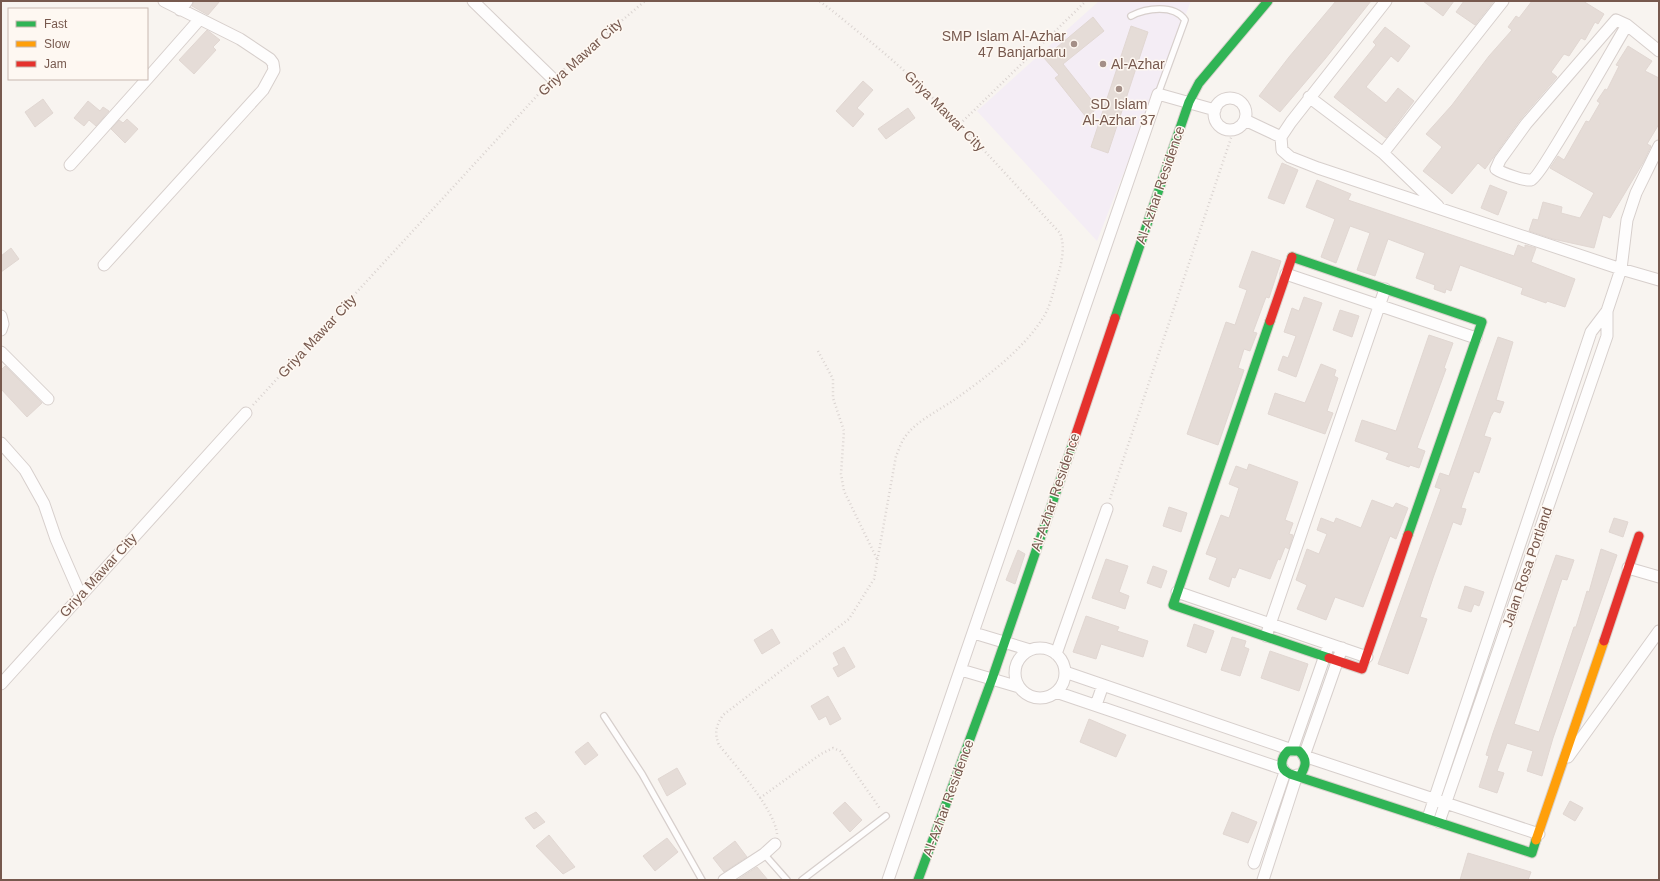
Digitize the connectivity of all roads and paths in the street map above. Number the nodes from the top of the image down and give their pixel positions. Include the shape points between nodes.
1 (164, 1) edge
2 (473, 1) edge
3 (645, 1) edge
4 (819, 1) edge
5 (1086, 1) edge
6 (1268, 1) edge
7 (1386, 1) edge
8 (1503, 1) edge
9 (183, 5) edge
10 (1131, 16) dead end
11 (199, 20) junction
12 (1627, 25) junction
13 (1659, 51) edge
14 (148, 78) edge
15 (553, 79) junction
16 (146, 80) edge
17 (1158, 94) junction
18 (1309, 97) junction
19 (1188, 102) junction
20 (1215, 110) junction
21 (1245, 120) junction
22 (960, 124) junction
23 (1234, 129) junction
24 (1281, 137) junction
25 (1659, 146) edge
26 (1383, 153) junction
27 (70, 165) dead end
28 (1441, 209) junction
29 (104, 265) dead end
30 (1621, 269) junction
31 (1286, 274) junction
32 (1659, 280) edge
33 (1385, 289) junction
34 (1380, 306) junction
35 (1607, 311) junction
36 (1, 316) edge
37 (1, 330) edge
38 (1476, 338) junction
39 (818, 351) dead end
40 (1, 352) edge
41 (48, 399) dead end
42 (246, 413) joint
43 (1, 444) edge
44 (1107, 509) joint
45 (1639, 536) dead end
46 (878, 562) junction
47 (1628, 568) junction
48 (1659, 576) edge
49 (1177, 592) junction
50 (80, 594) junction
51 (1270, 624) junction
52 (1659, 631) edge
53 (974, 633) junction
54 (1266, 636) junction
55 (1003, 642) junction
56 (1329, 644) junction
57 (1342, 648) junction
58 (1030, 650) junction
59 (1056, 654) junction
60 (1325, 656) junction
61 (1367, 657) junction
62 (1338, 661) junction
63 (961, 670) junction
64 (1064, 672) junction
65 (992, 679) junction
66 (1, 684) edge
67 (1103, 685) junction
68 (1019, 687) junction
69 (1056, 692) junction
70 (1096, 705) junction
71 (604, 716) dead end
72 (1292, 750) junction
73 (1304, 756) junction
74 (1562, 766) junction
75 (1284, 770) junction
76 (1298, 775) junction
77 (760, 798) junction
78 (1434, 799) junction
79 (1446, 803) junction
80 (886, 816) joint
81 (1428, 818) junction
82 (1439, 822) junction
83 (1539, 834) junction
84 (775, 844) joint
85 (764, 854) junction
86 (1254, 863) dead end
87 (702, 880) edge
88 (724, 880) edge
89 (787, 880) edge
90 (802, 880) edge
91 (888, 880) edge
92 (918, 880) edge
93 (1264, 880) edge

1 - 9 street
2 - 15 street
3 - 15 path, Griya Mawar City
4 - 22 path, Griya Mawar City via 885,52
5 - 22 path
6 - 19 street, Al-Azhar Residence via 1199,83
7 - 18 street
8 - 26 street
9 - 11 street
10 - 17 lane via 1146,10 1168,10 1180,14 1185,20
11 - 14 street
11 - 29 street via 240,39 270,59 274,67 272,75 263,90
12 - 12 street via 1535,177 1531,180 1524,179 1496,169 1526,124 1615,22 1619,20
12 - 13 street
15 - 42 path, Griya Mawar City
16 - 27 street
17 - 19 street
17 - 53 street, Al-Azhar Residence
18 - 24 street
18 - 26 street
19 - 20 street
19 - 55 street, Al-Azhar Residence
20 - 21 street via 1225,99 1235,99 1246,110
20 - 23 street via 1215,120 1221,127
21 - 23 street
21 - 24 street
22 - 46 path, Griya Mawar City via 1060,233 1063,240 1058,274 1044,317 1034,331 979,381 904,437 896,456
23 - 44 path
24 - 28 street via 1282,150 1290,157
25 - 30 street, Jalan Rosa Portland via 1636,193 1627,220
26 - 28 street
28 - 30 street
30 - 32 street
30 - 35 street, Jalan Rosa Portland
31 - 33 street via 1292,257
31 - 34 street
31 - 49 street
33 - 34 street
33 - 38 street via 1482,322
34 - 38 street
34 - 51 street
35 - 78 street, Jalan Rosa Portland via 1591,332
35 - 79 street, Jalan Rosa Portland via 1607,336
36 - 37 street
38 - 61 street
39 - 46 path via 833,379 833,398 844,432 841,474 844,491
40 - 41 street
42 - 50 street, Griya Mawar City
43 - 50 street via 25,470 44,504
44 - 59 street
45 - 47 street
46 - 77 path via 870,586 849,619 723,715 716,725 715,736 719,745
47 - 48 street
47 - 74 street
49 - 51 street
49 - 54 street via 1173,604
50 - 66 street, Griya Mawar City
51 - 54 street
51 - 56 street
52 - 74 street
53 - 55 street
53 - 63 street, Al-Azhar Residence
54 - 60 street
55 - 58 street
55 - 65 street, Al-Azhar Residence
56 - 57 street
56 - 60 street
57 - 61 street
57 - 62 street
58 - 59 street via 1044,648
58 - 68 street via 1016,666 1015,674
59 - 64 street via 1062,661
60 - 62 street
60 - 72 street
61 - 62 street via 1362,669
62 - 73 street
63 - 65 street
63 - 91 street, Al-Azhar Residence
64 - 67 street
64 - 69 street via 1064,683
65 - 68 street
65 - 92 street, Al-Azhar Residence
67 - 70 street
67 - 72 street
68 - 69 street via 1032,697 1040,699
69 - 70 street
70 - 75 street
71 - 87 lane via 642,774
72 - 73 street via 1299,751
72 - 75 street via 1283,757
73 - 76 street via 1307,762 1305,769
73 - 78 street
74 - 83 street
75 - 76 street via 1291,775
75 - 86 street
76 - 81 street
76 - 93 street
77 - 80 path via 833,748 840,751
77 - 84 path via 777,830 778,838
78 - 79 street
78 - 81 street, Jalan Rosa Portland
79 - 82 street, Jalan Rosa Portland
79 - 83 street
80 - 90 lane
81 - 82 street
82 - 83 street via 1532,853
84 - 85 street
85 - 88 street
85 - 89 lane

